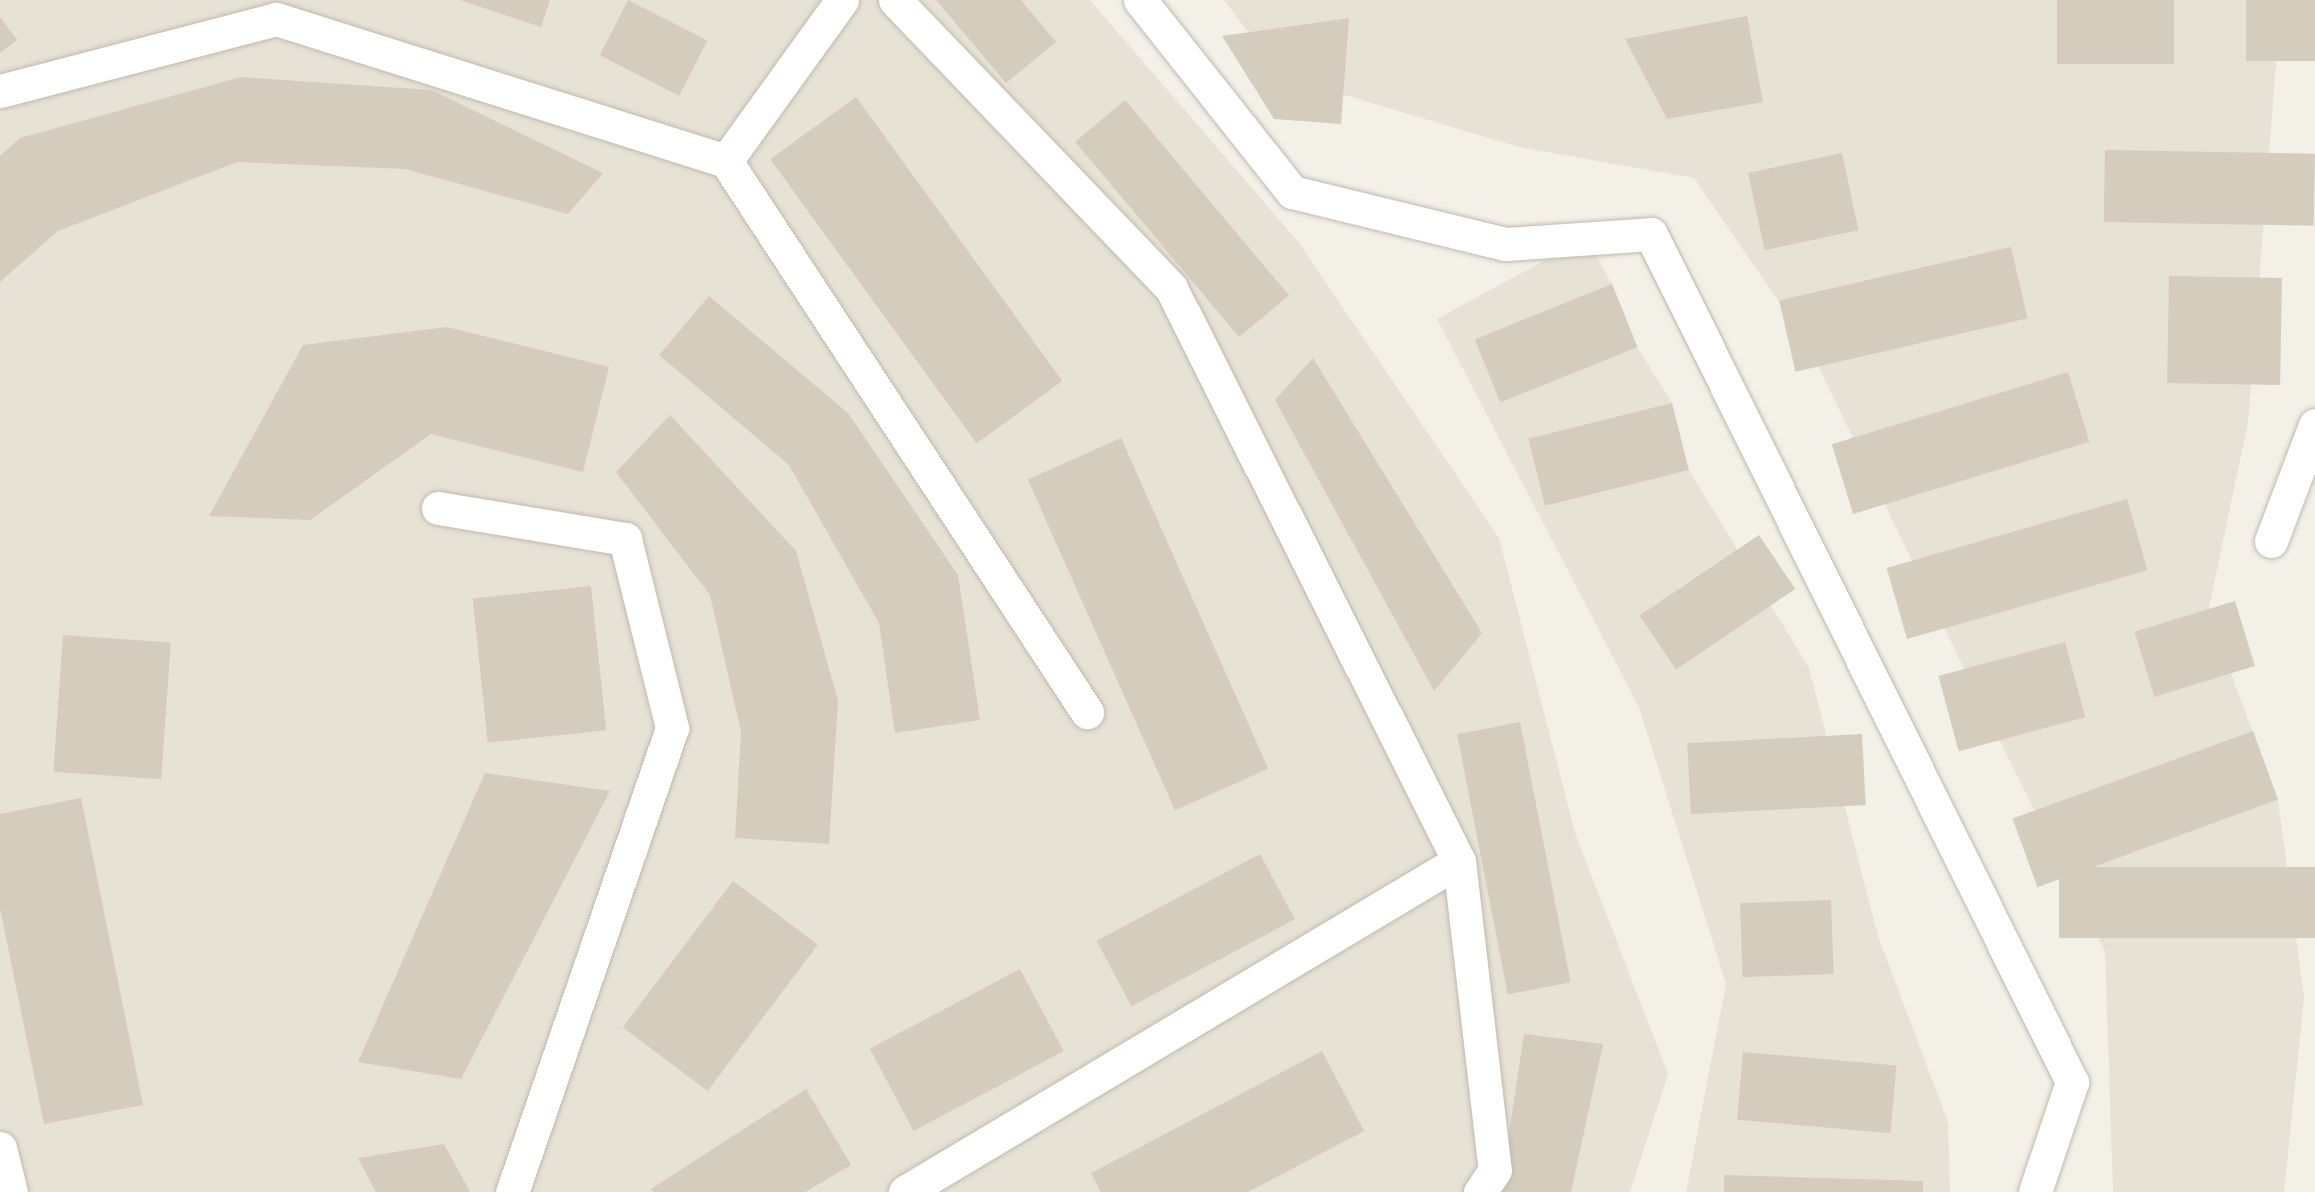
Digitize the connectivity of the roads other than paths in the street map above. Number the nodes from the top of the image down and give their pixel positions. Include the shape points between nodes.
1 (842, 0) edge
2 (895, 0) edge
3 (1140, 0) edge
4 (0, 90) edge
5 (726, 160) junction
6 (2315, 425) edge
7 (438, 508) dead end
8 (2271, 541) dead end
9 (1087, 712) dead end
10 (1460, 861) junction
11 (0, 1148) edge
12 (11, 1192) edge
13 (512, 1192) edge
14 (905, 1192) edge
15 (1479, 1192) edge
16 (2035, 1192) edge

1 - 5 street
2 - 10 street via 1171,288
3 - 16 street via 1292,192 1506,244 1651,234 2072,1082
4 - 5 street via 276,19
5 - 9 street
6 - 8 street
7 - 13 street via 625,539 672,728
10 - 14 street
10 - 15 street via 1495,1170
11 - 12 street

